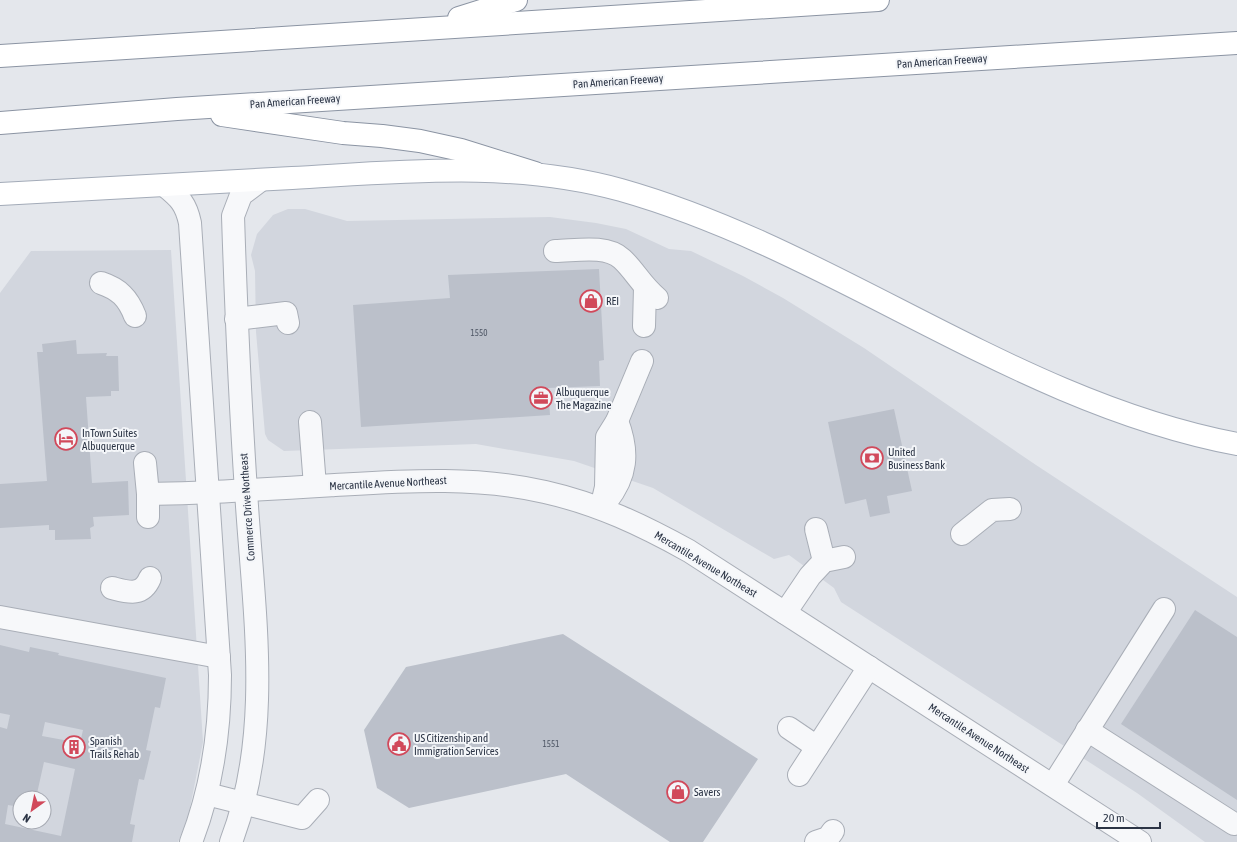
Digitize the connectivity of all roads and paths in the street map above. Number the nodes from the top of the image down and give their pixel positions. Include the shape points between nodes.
1 (516, 0) edge
2 (878, 0) edge
3 (426, 28) junction
4 (1237, 43) edge
5 (0, 56) edge
6 (177, 109) junction
7 (0, 123) edge
8 (535, 173) junction
9 (261, 180) junction
10 (165, 186) junction
11 (0, 194) edge
12 (555, 251) dead end
13 (102, 283) dead end
14 (135, 316) dead end
15 (236, 319) junction
16 (288, 323) dead end
17 (644, 326) dead end
18 (642, 361) dead end
19 (310, 422) dead end
20 (1237, 444) edge
21 (145, 463) dead end
22 (315, 486) junction
23 (246, 491) junction
24 (208, 493) junction
25 (148, 494) junction
26 (601, 508) junction
27 (1010, 509) dead end
28 (148, 517) dead end
29 (816, 529) dead end
30 (962, 534) dead end
31 (150, 578) dead end
32 (112, 588) dead end
33 (1164, 609) dead end
34 (786, 613) junction
35 (0, 617) edge
36 (219, 657) junction
37 (869, 667) junction
38 (789, 728) dead end
39 (1087, 730) junction
40 (817, 747) junction
41 (799, 775) dead end
42 (1053, 785) junction
43 (207, 794) junction
44 (318, 800) dead end
45 (243, 803) junction
46 (1234, 824) dead end
47 (191, 842) edge
48 (231, 842) edge
49 (1140, 842) edge

1 - 3 main road
2 - 3 main road
3 - 5 main road
4 - 6 main road, Pan American Freeway
6 - 7 main road, Pan American Freeway
6 - 8 main road via 343,133 420,141 461,150
8 - 9 main road via 439,170
8 - 20 main road via 581,180 620,190 736,231 787,253 1004,363 1057,387 1149,422 1188,434
9 - 10 main road
9 - 15 street, Commerce Drive Northeast via 241,195 233,216
10 - 11 main road
10 - 24 street via 181,200 190,223
12 - 17 street via 609,251 621,258 651,293
13 - 14 street via 120,291 130,302
15 - 16 street via 286,313
15 - 23 street, Commerce Drive Northeast
18 - 26 street via 617,422 607,438 606,487
19 - 22 street
21 - 25 street
22 - 23 street, Mercantile Avenue Northeast
22 - 26 street, Mercantile Avenue Northeast via 432,480 470,481 544,492
23 - 24 street, Mercantile Avenue Northeast
23 - 45 street, Commerce Drive Northeast via 258,694 255,740
24 - 25 street, Mercantile Avenue Northeast
24 - 36 street
25 - 28 street
26 - 34 street, Mercantile Avenue Northeast via 654,531
27 - 30 street via 992,510
29 - 34 street via 834,559 810,576
31 - 32 street via 142,589 130,593
33 - 39 street
34 - 37 street, Mercantile Avenue Northeast
35 - 36 street
36 - 43 street via 218,735
37 - 40 street
37 - 42 street, Mercantile Avenue Northeast
38 - 40 street
39 - 42 street
39 - 46 street
40 - 41 street
42 - 49 street, Mercantile Avenue Northeast
43 - 45 street
43 - 47 street
44 - 45 street via 302,818
45 - 48 street, Commerce Drive Northeast

